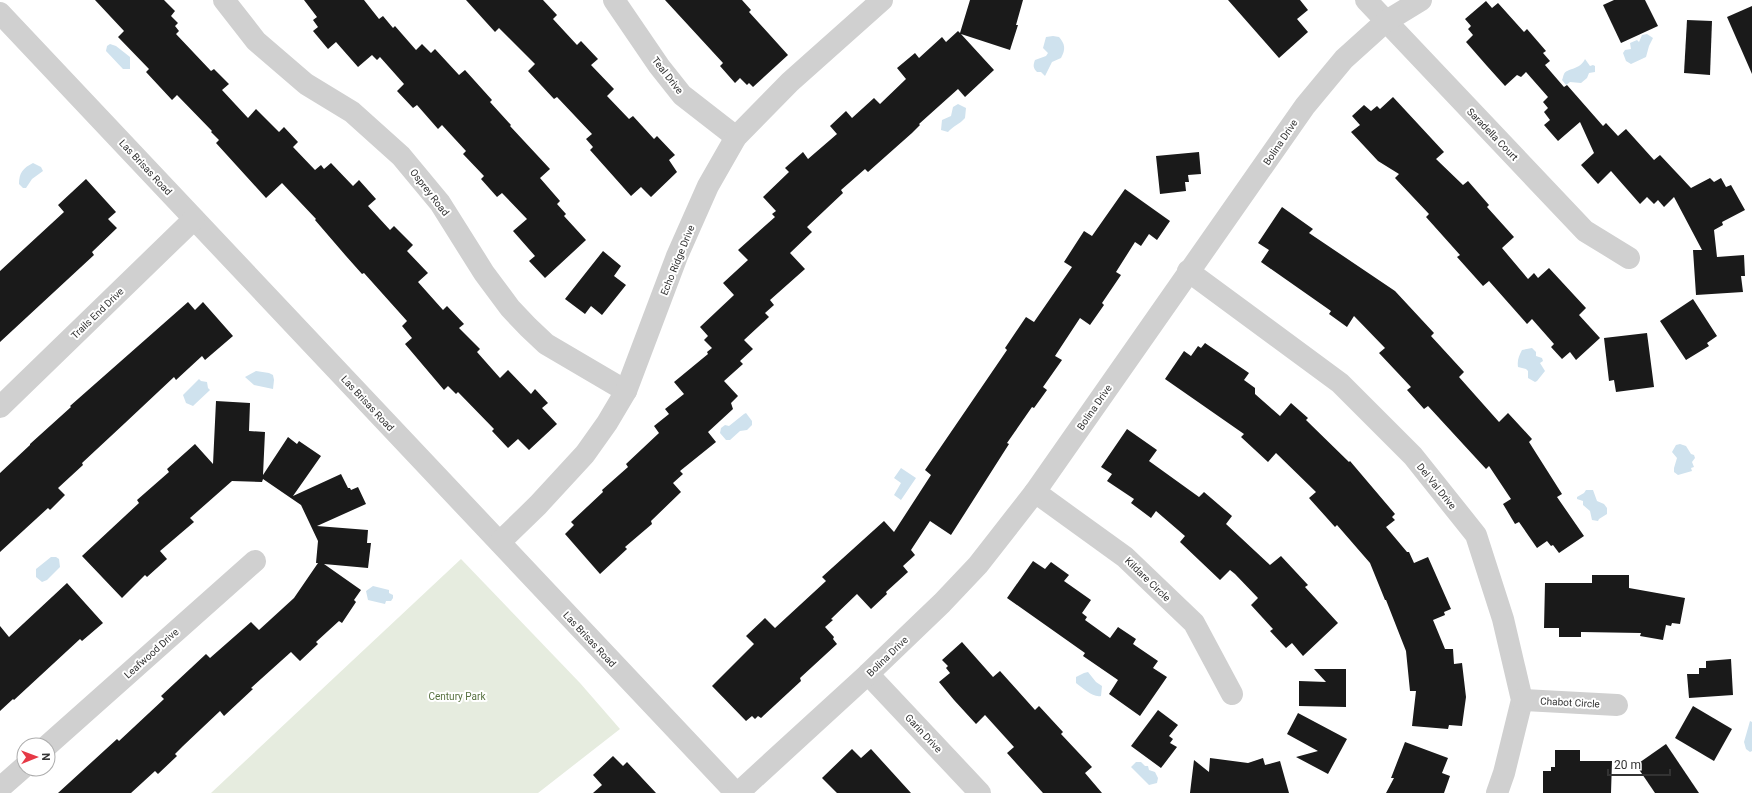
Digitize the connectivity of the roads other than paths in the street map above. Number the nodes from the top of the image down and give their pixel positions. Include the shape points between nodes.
1 (224, 0) edge
2 (614, 0) edge
3 (882, 0) edge
4 (1366, 0) edge
5 (1421, 0) edge
6 (0, 13) edge
7 (1385, 22) junction
8 (736, 137) junction
9 (194, 219) junction
10 (1629, 258) dead end
11 (1188, 271) junction
12 (626, 390) junction
13 (0, 406) edge
14 (1035, 492) junction
15 (500, 542) junction
16 (255, 561) dead end
17 (868, 674) junction
18 (1232, 694) dead end
19 (1522, 700) junction
20 (1617, 705) dead end
21 (56, 738) edge
22 (16, 774) edge
23 (0, 788) edge
24 (737, 793) edge
25 (980, 793) edge
26 (1497, 793) edge

1 - 12 street, Osprey Road via 256,41 306,84 352,112 401,156 440,203 484,273 528,327 546,344
2 - 8 street, Teal Drive via 659,66 682,94
3 - 8 street, Echo Ridge Drive via 790,82
4 - 7 street, Saradella Court
5 - 7 street, Bolina Drive
6 - 9 street, Las Brisas Road
7 - 10 street, Saradella Court via 1585,231
7 - 11 street, Bolina Drive via 1344,59 1305,106
8 - 12 street, Echo Ridge Drive via 708,186 677,256
9 - 13 street, Trails End Drive
9 - 15 street, Las Brisas Road
11 - 14 street, Bolina Drive
11 - 19 street, Del Val Drive via 1340,383 1413,456 1476,535 1503,619
12 - 15 street, Echo Ridge Drive via 585,454
14 - 17 street, Bolina Drive via 978,565
14 - 18 street, Kildare Circle via 1125,556 1194,623
15 - 24 street, Las Brisas Road
16 - 21 street, Leafwood Drive
17 - 24 street, Bolina Drive
17 - 25 street, Garin Drive
19 - 20 street, Chabot Circle
19 - 26 street, Del Val Drive
22 - 23 street

